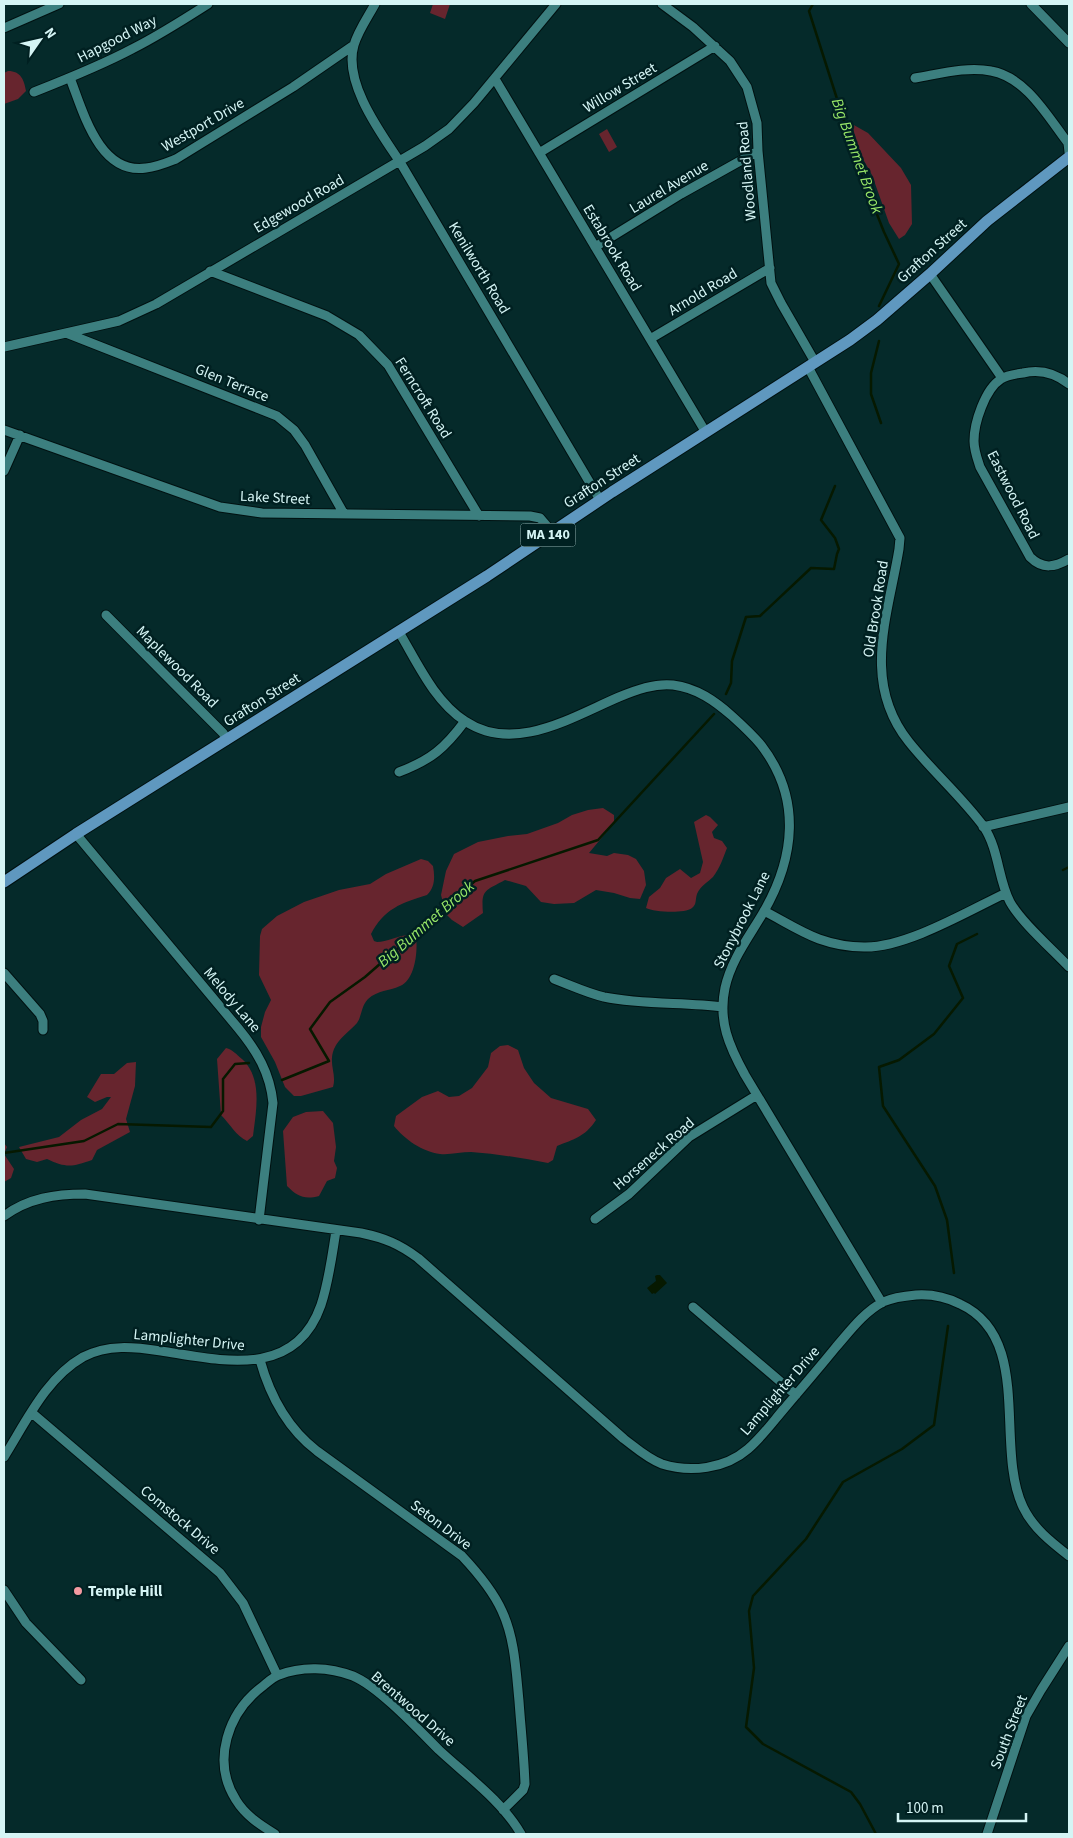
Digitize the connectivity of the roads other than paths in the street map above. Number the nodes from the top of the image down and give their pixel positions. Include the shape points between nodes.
1 (59, 4) edge
2 (208, 4) edge
3 (375, 4) edge
4 (556, 4) edge
5 (662, 4) edge
6 (1031, 4) edge
7 (4, 28) edge
8 (1069, 43) edge
9 (354, 45) junction
10 (715, 46) junction
11 (70, 78) junction
12 (915, 78) dead end
13 (495, 79) junction
14 (34, 92) dead end
15 (758, 151) junction
16 (1069, 152) edge
17 (539, 153) junction
18 (1069, 157) edge
19 (400, 162) junction
20 (596, 247) junction
21 (770, 268) junction
22 (210, 271) junction
23 (930, 274) junction
24 (66, 333) junction
25 (650, 339) junction
26 (4, 347) edge
27 (811, 364) junction
28 (1002, 378) junction
29 (1069, 384) edge
30 (4, 430) edge
31 (705, 431) junction
32 (20, 435) junction
33 (4, 471) edge
34 (600, 500) junction
35 (344, 514) junction
36 (479, 516) junction
37 (552, 532) junction
38 (1069, 559) edge
39 (106, 615) dead end
40 (399, 632) junction
41 (465, 721) junction
42 (227, 740) junction
43 (400, 772) dead end
44 (1069, 807) edge
45 (983, 827) junction
46 (76, 834) junction
47 (4, 882) edge
48 (1006, 893) junction
49 (764, 911) junction
50 (1069, 967) edge
51 (4, 973) edge
52 (554, 979) dead end
53 (723, 1007) junction
54 (42, 1030) dead end
55 (757, 1095) junction
56 (4, 1216) edge
57 (595, 1219) dead end
58 (259, 1220) junction
59 (336, 1231) junction
60 (882, 1303) junction
61 (693, 1308) dead end
62 (260, 1360) junction
63 (796, 1395) junction
64 (32, 1413) junction
65 (4, 1457) edge
66 (1069, 1556) edge
67 (4, 1590) edge
68 (1069, 1646) edge
69 (277, 1676) junction
70 (81, 1680) dead end
71 (503, 1810) junction
72 (275, 1834) edge
73 (521, 1834) edge
74 (987, 1834) edge

1 - 7 street
2 - 11 street, Hapgood Way via 132,49
3 - 9 street
4 - 13 street, Edgewood Road
5 - 10 street, Woodland Road
6 - 8 street
9 - 11 street, Westport Drive via 176,159 145,169 120,164 105,152 90,128
9 - 19 street, Kenilworth Road via 353,65 359,92
10 - 15 street, Woodland Road via 730,61 748,90 757,123
10 - 17 street, Willow Street
11 - 14 street, Hapgood Way
12 - 16 street via 978,70 1006,76 1033,98 1068,143
13 - 17 street, Estabrook Road
13 - 19 street, Edgewood Road via 449,129
15 - 20 street, Laurel Avenue
15 - 21 street, Woodland Road
17 - 20 street, Estabrook Road
18 - 23 main road, Grafton Street / MA 140 via 987,220
19 - 22 street, Edgewood Road
19 - 34 street, Kenilworth Road
20 - 25 street, Estabrook Road
21 - 25 street, Arnold Road
21 - 27 street, Woodland Road via 771,283
22 - 24 street, Edgewood Road via 128,318
22 - 36 street, Ferncroft Road via 327,316 359,335 388,365
23 - 27 main road, Grafton Street / MA 140 via 877,320
23 - 28 street
24 - 26 street, Edgewood Road
24 - 35 street, Glen Terrace via 277,416 294,430 305,445
25 - 31 street, Estabrook Road
27 - 31 main road, Grafton Street / MA 140
27 - 45 street, Old Brook Road via 900,538 881,649 881,674 887,704 909,742
28 - 29 street via 1042,371
28 - 38 street, Eastwood Road via 990,390 978,415 975,454 1035,562 1047,567
30 - 32 street, Lake Street
31 - 34 main road, Grafton Street / MA 140
32 - 33 street
32 - 35 street, Lake Street via 220,507 262,514
34 - 37 main road, Grafton Street / MA 140
35 - 36 street, Lake Street
36 - 37 street, Lake Street via 537,517
37 - 40 main road, Grafton Street / MA 140
39 - 42 street, Maplewood Road via 217,726
40 - 41 street, Stonybrook Lane via 438,695 453,713
40 - 42 main road, Grafton Street / MA 140
41 - 43 street via 441,750
41 - 49 street, Stonybrook Lane via 493,734 518,734 541,730 653,686 672,685 709,698 761,745 781,782 787,802 790,820 787,856
42 - 46 main road, Grafton Street / MA 140
44 - 45 street
45 - 48 street, Old Brook Road via 995,851
46 - 47 main road, Grafton Street / MA 140
46 - 58 street, Melody Lane via 238,1028 265,1068 273,1112
48 - 49 street via 902,941 883,946 840,945 818,938
48 - 50 street, Old Brook Road via 1015,910
49 - 53 street, Stonybrook Lane via 729,974
51 - 54 street via 40,1014
52 - 53 street via 604,997
53 - 55 street, Stonybrook Lane via 727,1041
55 - 57 street, Horseneck Road via 690,1137 629,1194
55 - 60 street, Stonybrook Lane
56 - 58 street, Lamplighter Drive via 39,1199 69,1194
58 - 59 street, Lamplighter Drive
59 - 62 street, Lamplighter Drive via 324,1294 309,1328 290,1346
59 - 63 street, Lamplighter Drive via 378,1236 399,1244 624,1439 661,1464 698,1469 728,1461 753,1445
60 - 63 street, Lamplighter Drive via 853,1327
60 - 66 street, Lamplighter Drive via 916,1295 942,1297 966,1307 983,1321 997,1342 1005,1364 1014,1472 1023,1507 1044,1535
61 - 63 street
62 - 64 street, Lamplighter Drive via 225,1360 136,1347 105,1349 68,1367 52,1383
62 - 71 street, Seton Drive via 278,1405 299,1436 462,1556 502,1611 511,1636 515,1662 525,1784
64 - 65 street, Lamplighter Drive
64 - 69 street, Comstock Drive via 220,1573 242,1603
67 - 70 street via 26,1623
68 - 74 street, South Street via 1026,1716
69 - 71 street, Brentwood Drive via 314,1668 354,1677 389,1702
69 - 72 street, Brentwood Drive via 252,1694 235,1716 228,1734 224,1762 230,1788 241,1807
71 - 73 street, Brentwood Drive

